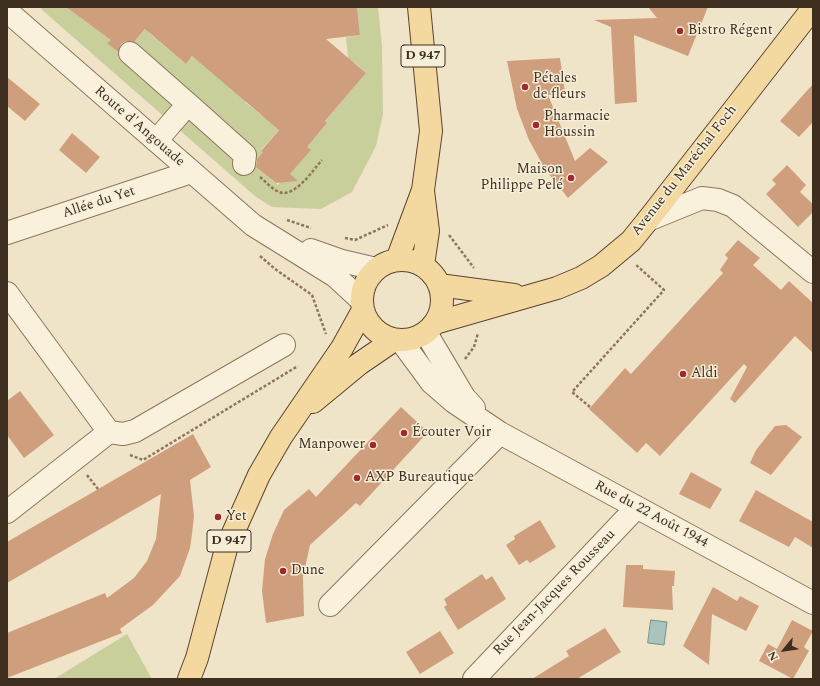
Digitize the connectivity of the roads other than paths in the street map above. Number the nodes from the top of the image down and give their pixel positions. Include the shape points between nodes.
1 (419, 7) edge
2 (813, 8) edge
3 (7, 11) edge
4 (130, 53) dead end
5 (188, 104) junction
6 (156, 141) junction
7 (244, 164) road end
8 (191, 172) junction
9 (423, 190) junction
10 (648, 220) junction
11 (7, 233) edge
12 (274, 238) junction
13 (397, 260) junction
14 (423, 265) junction
15 (376, 269) junction
16 (813, 272) edge
17 (440, 285) junction
18 (7, 293) edge
19 (527, 297) junction
20 (362, 305) junction
21 (431, 328) junction
22 (398, 340) junction
23 (284, 345) dead end
24 (297, 415) junction
25 (494, 429) junction
26 (109, 432) junction
27 (636, 508) junction
28 (7, 512) edge
29 (813, 603) edge
30 (330, 605) dead end
31 (188, 679) edge
32 (474, 679) edge

1 - 9 main road, D 947 via 431,131
2 - 10 main road, Avenue du Maréchal Foch
3 - 6 street, Route d'Angouade
4 - 5 street
5 - 6 street
5 - 7 street via 245,155
6 - 8 street, Route d'Angouade
8 - 11 street, Allée du Yet
8 - 12 street, Route d'Angouade via 253,225
9 - 13 main road, D 947
9 - 14 main road, D 947 via 428,231
10 - 16 street via 702,198 718,200 733,206
10 - 19 main road, Avenue du Maréchal Foch via 631,241 601,266 581,278
12 - 15 street, Route d'Angouade via 342,261
12 - 20 street, Route d'Angouade via 335,276
13 - 14 main road via 410,260
13 - 15 main road
14 - 17 main road
15 - 20 main road via 363,289
17 - 19 main road, Avenue du Maréchal Foch
17 - 21 main road via 442,298
18 - 26 street
19 - 21 main road, Avenue du Maréchal Foch
20 - 22 main road via 367,320 376,330 387,338
20 - 24 main road, D 947 via 342,348
21 - 22 main road via 415,339
21 - 25 street, Rue du 22 Août 1944 via 464,397
22 - 24 main road, D 947 via 359,364
22 - 25 street, Rue du 22 Août 1944 via 432,383 454,402
23 - 26 street via 135,431 123,434
24 - 31 main road, D 947 via 259,475 226,549 197,658
25 - 27 street, Rue du 22 Août 1944
25 - 30 street
26 - 28 street
27 - 29 street, Rue du 22 Août 1944
27 - 32 street, Rue Jean-Jacques Rousseau

